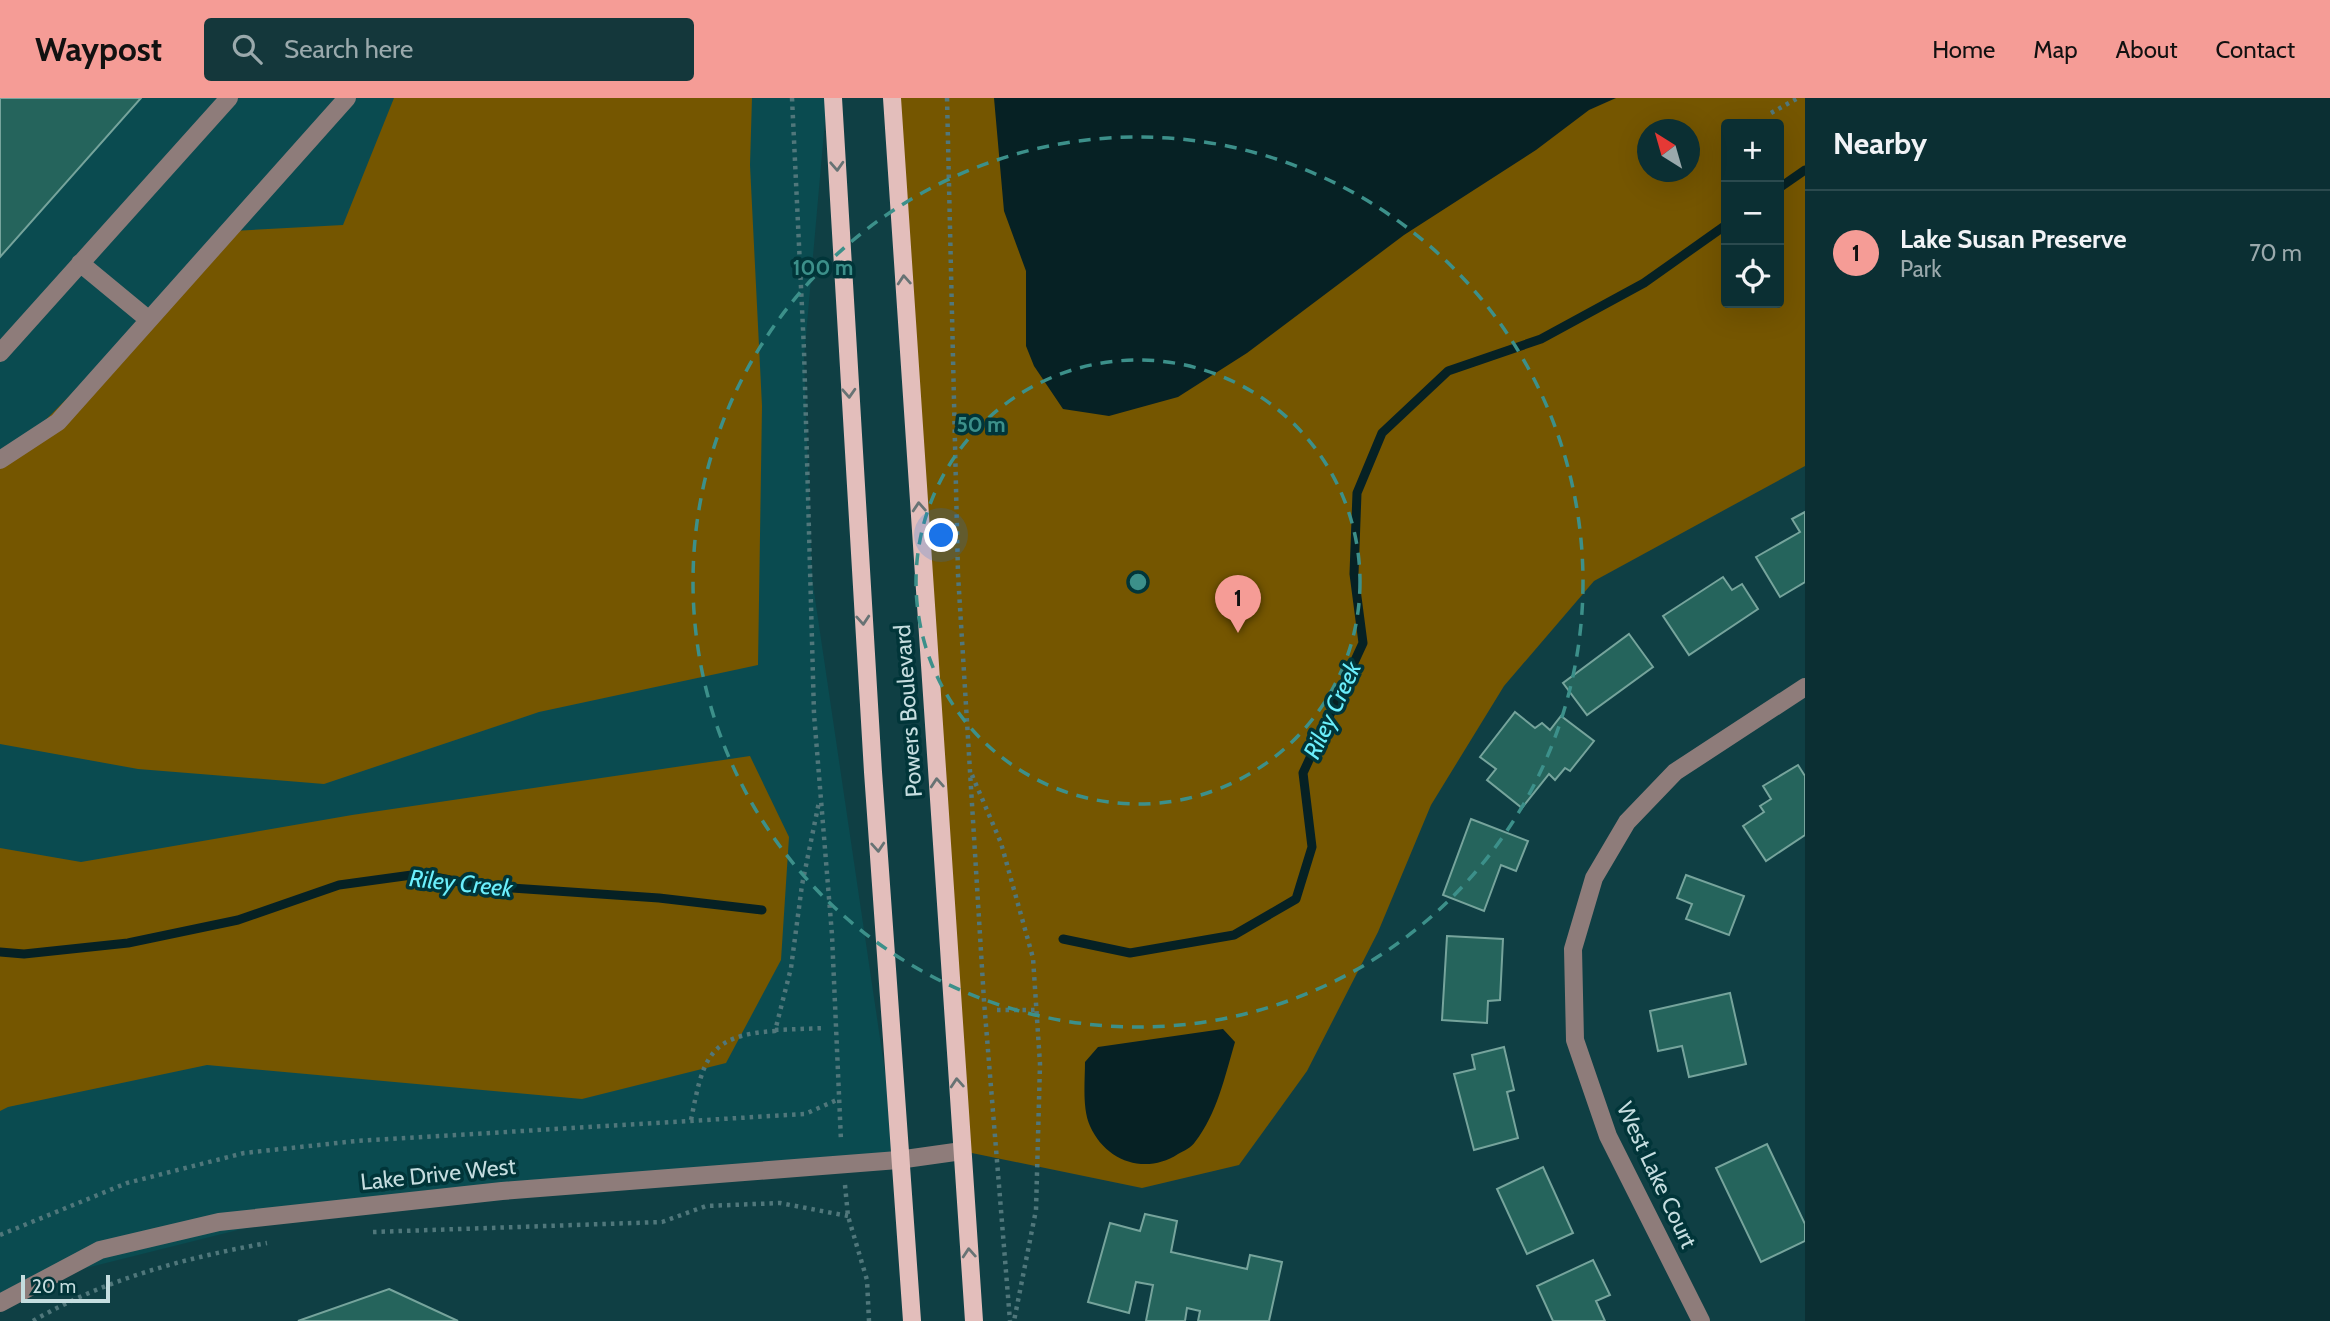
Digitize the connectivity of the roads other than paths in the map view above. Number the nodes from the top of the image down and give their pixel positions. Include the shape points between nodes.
1 (229, 98) edge
2 (347, 98) edge
3 (833, 98) edge
4 (892, 98) edge
5 (80, 263) junction
6 (149, 320) junction
7 (0, 353) edge
8 (0, 460) edge
9 (1805, 687) edge
10 (962, 1151) junction
11 (898, 1160) junction
12 (0, 1303) edge
13 (912, 1321) edge
14 (974, 1321) edge
15 (1702, 1321) edge

1 - 5 street
2 - 6 street
3 -> 11 main road, Powers Boulevard
10 -> 4 main road, Powers Boulevard
5 - 6 street
5 - 7 street
6 - 8 street via 58,422
9 - 15 street, West Lake Court via 1675,772 1627,822 1594,878 1573,948 1575,1040 1604,1124
10 - 11 street, Lake Drive West
14 -> 10 main road, Powers Boulevard
11 - 12 street, Lake Drive West via 502,1191 219,1222 100,1250
11 - 13 main road, Powers Boulevard

